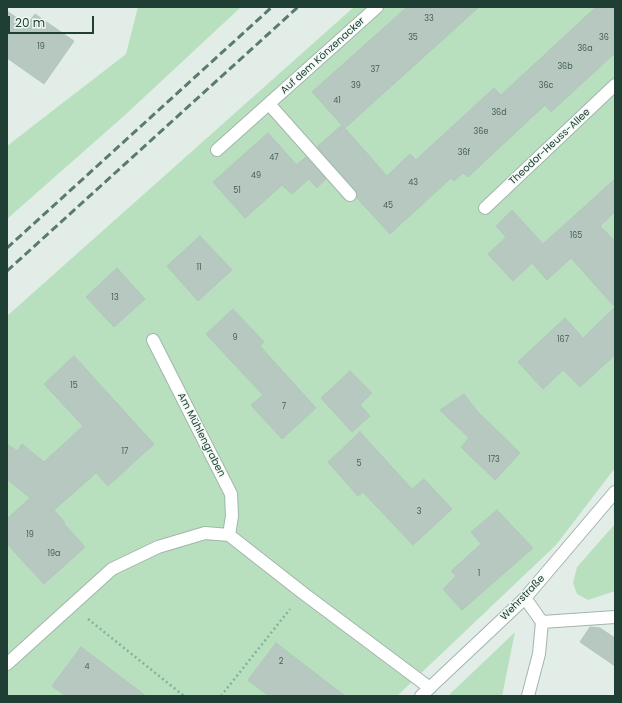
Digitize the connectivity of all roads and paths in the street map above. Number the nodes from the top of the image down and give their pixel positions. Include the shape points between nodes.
1 (377, 7) edge
2 (615, 86) edge
3 (269, 104) junction
4 (217, 150) dead end
5 (350, 195) dead end
6 (485, 208) dead end
7 (153, 340) dead end
8 (615, 492) edge
9 (228, 535) junction
10 (303, 593) junction
11 (525, 598) junction
12 (72, 606) junction
13 (615, 617) edge
14 (542, 622) junction
15 (7, 664) edge
16 (430, 688) junction
17 (184, 696) edge
18 (221, 696) edge
19 (421, 696) edge
20 (528, 696) edge

1 - 3 street, Auf dem Könzenacker
2 - 6 street, Theodor-Heuss-Allee
3 - 4 street, Auf dem Könzenacker
3 - 5 street
7 - 9 street, Am Mühlengraben via 231,494 232,516
8 - 11 street, Wehrstraße
9 - 10 street
9 - 12 street via 205,533 158,547 112,569
10 - 16 street
10 - 18 path
11 - 14 street
11 - 16 street, Wehrstraße
12 - 15 street
12 - 17 path
13 - 14 street
14 - 20 street via 540,654
16 - 19 street, Wehrstraße

